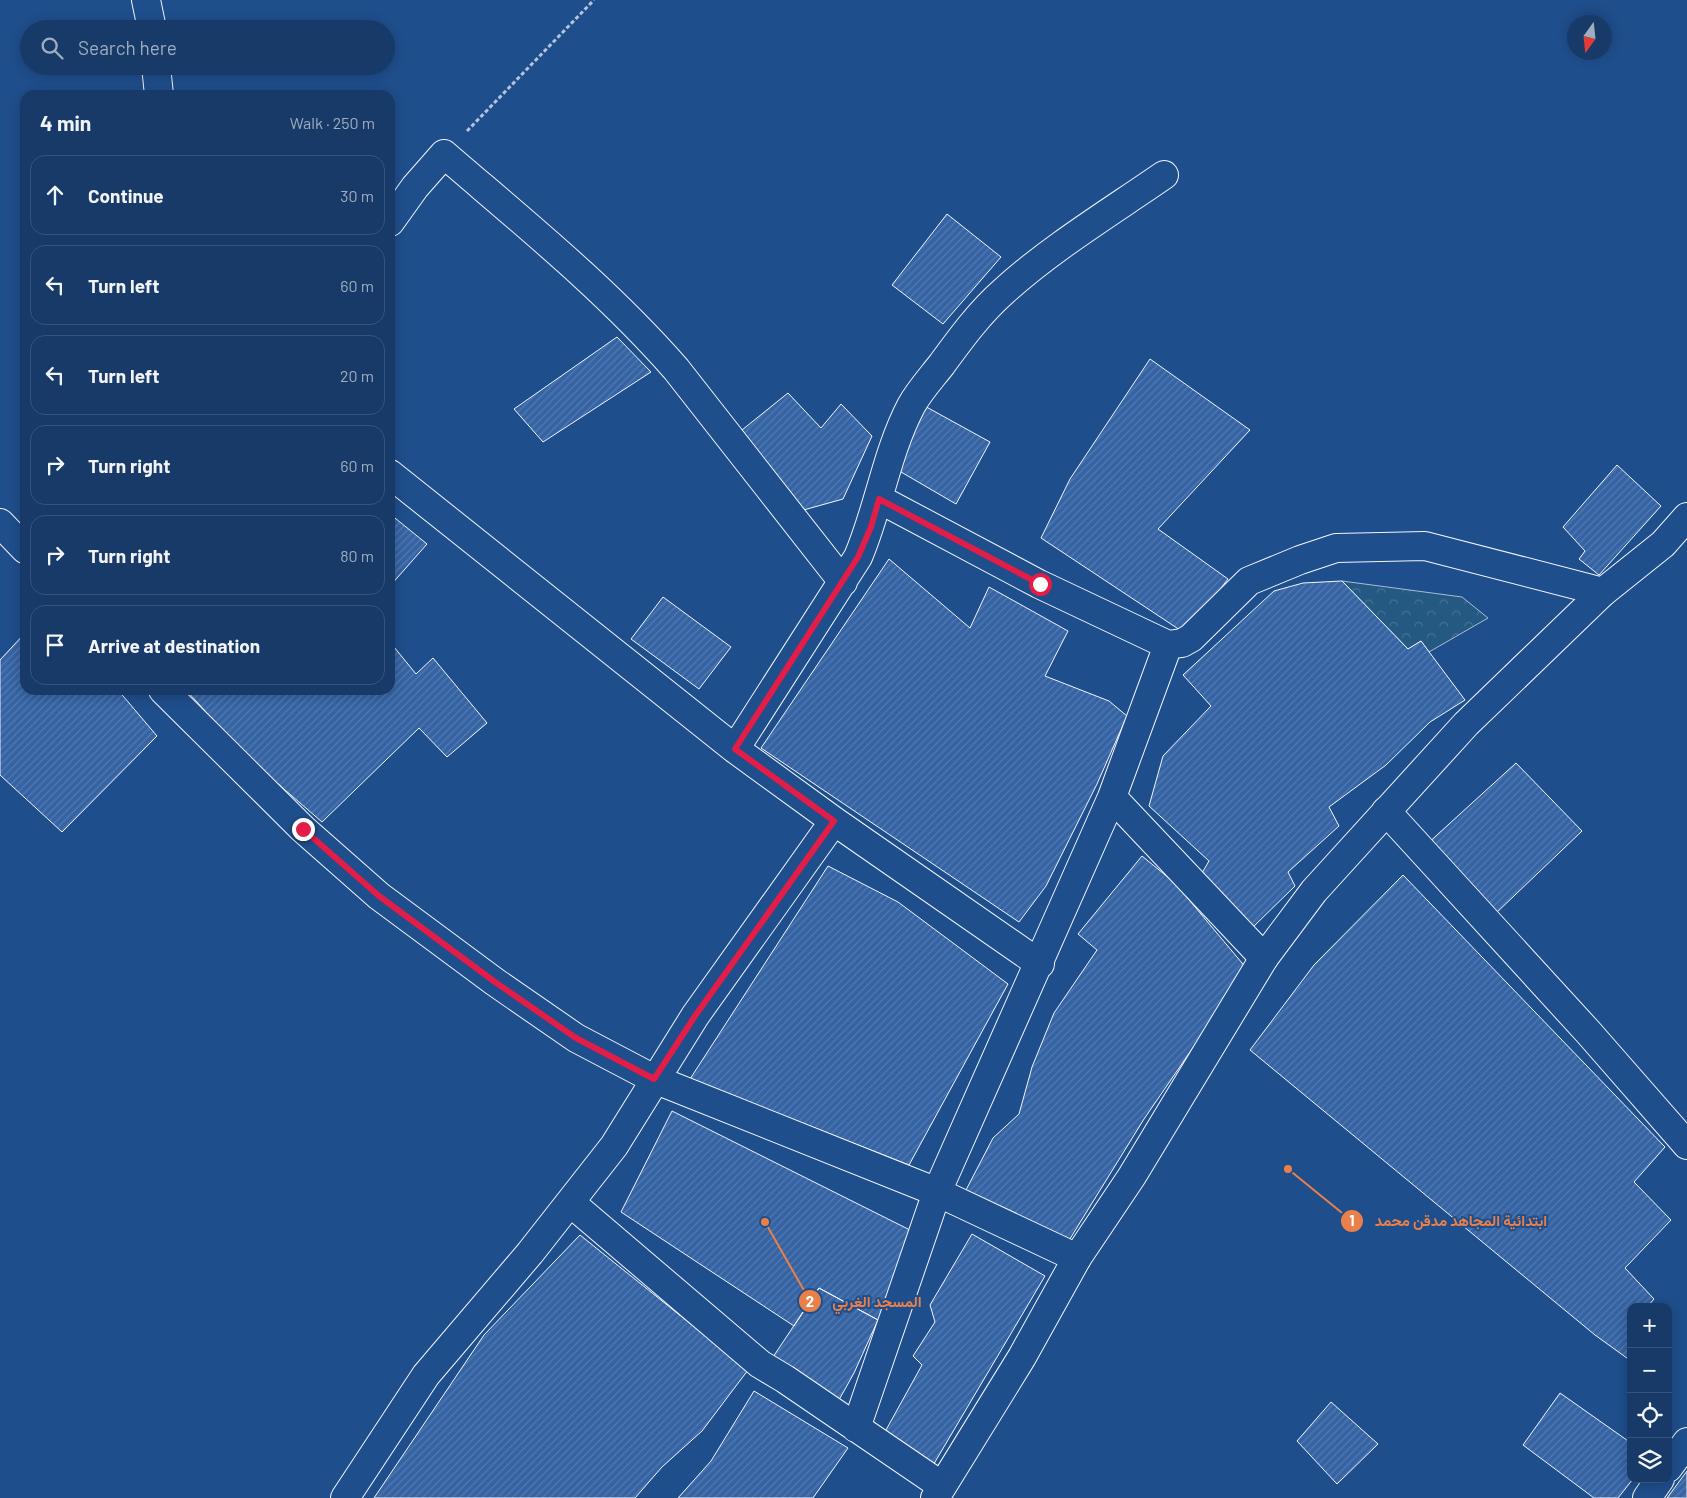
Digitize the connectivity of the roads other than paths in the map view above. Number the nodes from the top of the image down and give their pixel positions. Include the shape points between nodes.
1 (146, 0) edge
2 (150, 20) edge
3 (157, 75) edge
4 (158, 90) edge
5 (1164, 175) dead end
6 (395, 215) edge
7 (395, 478) edge
8 (879, 499) junction
9 (1687, 517) edge
10 (0, 523) edge
11 (20, 544) edge
12 (843, 582) junction
13 (1604, 592) junction
14 (1168, 645) junction
15 (169, 695) edge
16 (735, 749) junction
17 (1112, 797) junction
18 (1386, 811) junction
19 (834, 821) junction
20 (1264, 958) junction
21 (1040, 964) junction
22 (654, 1079) junction
23 (1687, 1145) edge
24 (937, 1192) junction
25 (571, 1203) junction
26 (1077, 1258) junction
27 (856, 1428) junction
28 (1687, 1442) edge
29 (1672, 1463) edge
30 (1657, 1483) edge
31 (938, 1492) edge
32 (345, 1498) edge
33 (1647, 1498) edge

1 - 2 street
3 - 4 street
5 - 8 street via 1035,266 1003,291 972,324 912,404 887,466
6 - 12 street via 444,154 584,274 648,336
7 - 16 street
8 - 12 street via 871,527
8 - 14 street via 1040,584
9 - 13 street via 1663,544
10 - 11 street
12 - 16 street
13 - 14 street via 1425,546 1336,548 1250,581 1191,638
13 - 18 street via 1466,724
14 - 17 street
15 - 22 street via 303,829 379,896 576,1038
16 - 19 street
17 - 20 street
17 - 21 street
18 - 20 street via 1314,891
18 - 23 street
19 - 21 street
19 - 22 street
20 - 26 street via 1132,1176
21 - 24 street
22 - 24 street
22 - 25 street via 614,1146
24 - 26 street
24 - 27 street
25 - 27 street via 760,1364
25 - 32 street via 426,1376
26 - 31 street via 1022,1357
27 - 31 street
28 - 29 street
30 - 33 street

